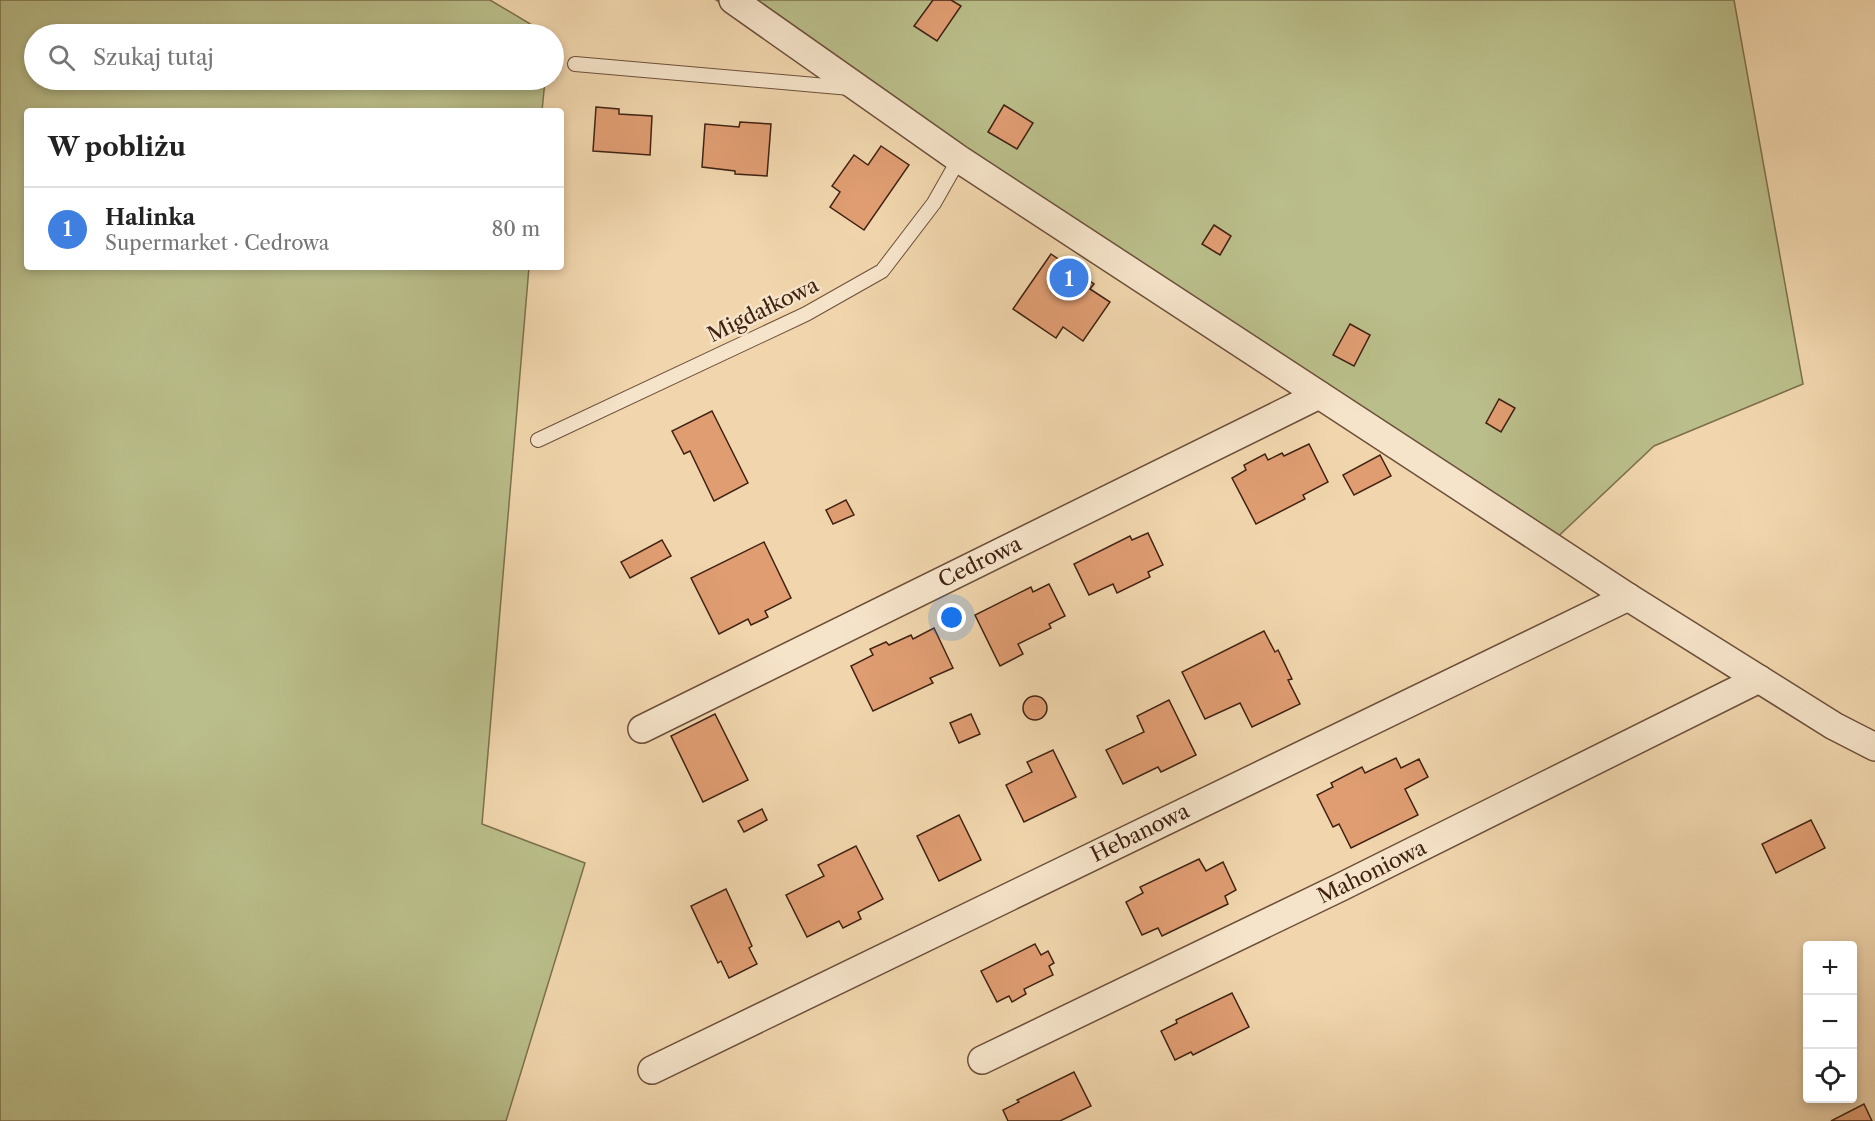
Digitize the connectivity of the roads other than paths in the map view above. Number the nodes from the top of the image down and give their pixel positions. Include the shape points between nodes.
1 (733, 0) edge
2 (575, 64) dead end
3 (858, 89) junction
4 (959, 159) junction
5 (1319, 395) junction
6 (538, 441) dead end
7 (1628, 597) junction
8 (1759, 679) junction
9 (642, 729) dead end
10 (1875, 747) edge
11 (982, 1060) dead end
12 (652, 1070) dead end

1 - 3 street
2 - 3 lane
3 - 4 street
4 - 5 street
4 - 6 lane, Migdałkowa via 934,203 882,271 806,314
5 - 7 street
5 - 9 street, Cedrowa
7 - 8 street
7 - 12 street, Hebanowa
8 - 10 street
8 - 11 street, Mahoniowa

